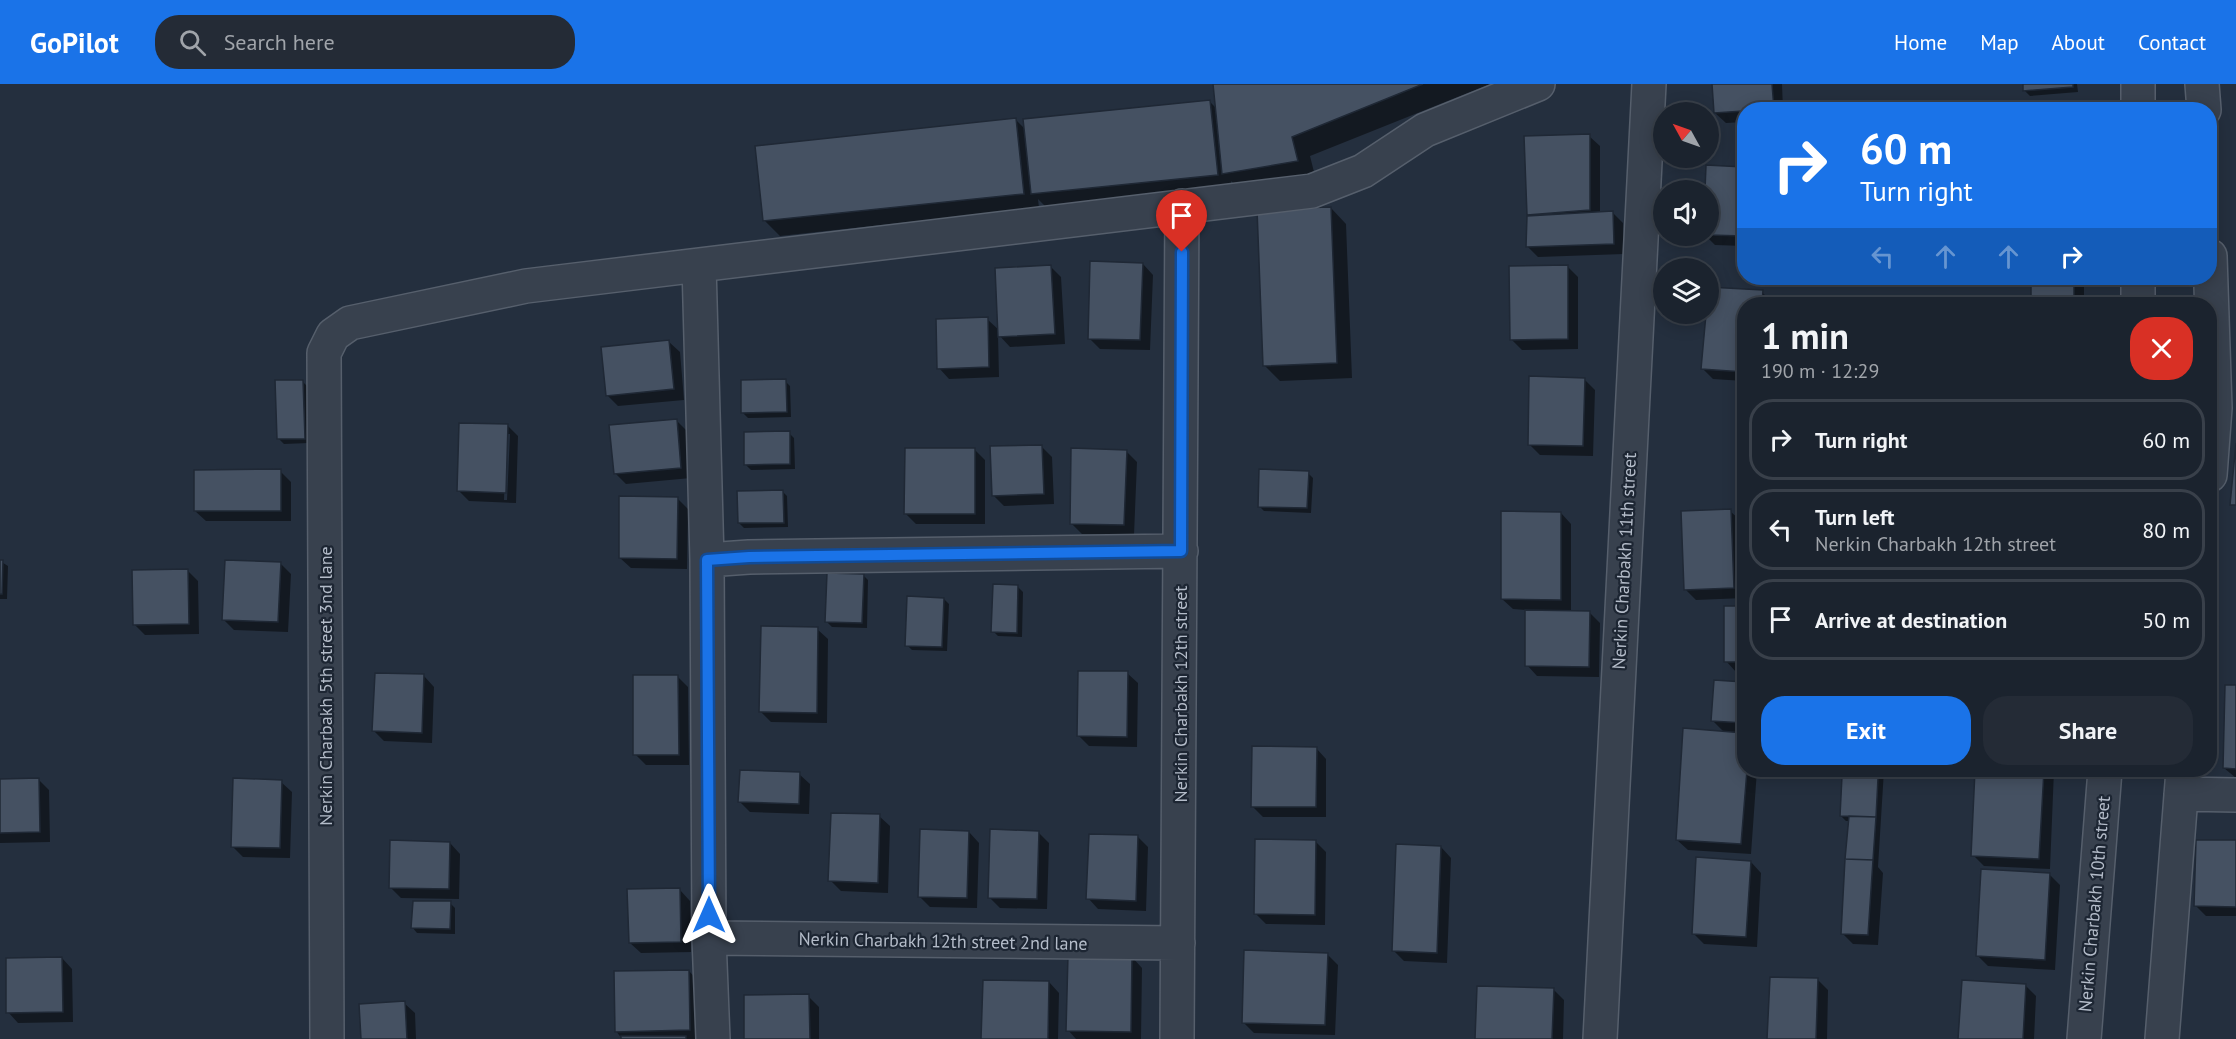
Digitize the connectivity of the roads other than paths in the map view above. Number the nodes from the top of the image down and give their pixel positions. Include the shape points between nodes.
1 (1538, 84) edge
2 (1649, 84) edge
3 (2138, 84) edge
4 (2202, 84) edge
5 (2138, 102) edge
6 (2203, 102) edge
7 (1182, 206) junction
8 (699, 265) junction
9 (2217, 323) edge
10 (2226, 409) edge
11 (2217, 446) edge
12 (1181, 551) junction
13 (707, 560) junction
14 (2104, 777) edge
15 (2182, 782) edge
16 (2236, 795) edge
17 (709, 938) junction
18 (1178, 943) junction
19 (327, 1039) edge
20 (712, 1039) edge
21 (1177, 1039) edge
22 (1600, 1039) edge
23 (2084, 1039) edge
24 (2162, 1039) edge

1 - 7 street via 1425,130 1363,171 1312,191
2 - 22 street, Nerkin Charbakh 11th street
3 - 5 street
4 - 6 street
7 - 8 street
7 - 12 street, Nerkin Charbakh 12th street
8 - 13 street
8 - 19 street, Nerkin Charbakh 5th street 3nd lane via 526,286 350,323 333,335 324,353
9 - 10 street
10 - 11 street
12 - 13 street
12 - 18 street, Nerkin Charbakh 12th street
13 - 17 street
14 - 23 street, Nerkin Charbakh 10th street
15 - 16 street
15 - 24 street
17 - 18 street, Nerkin Charbakh 12th street 2nd lane
17 - 20 street
18 - 21 street, Nerkin Charbakh 12th street

